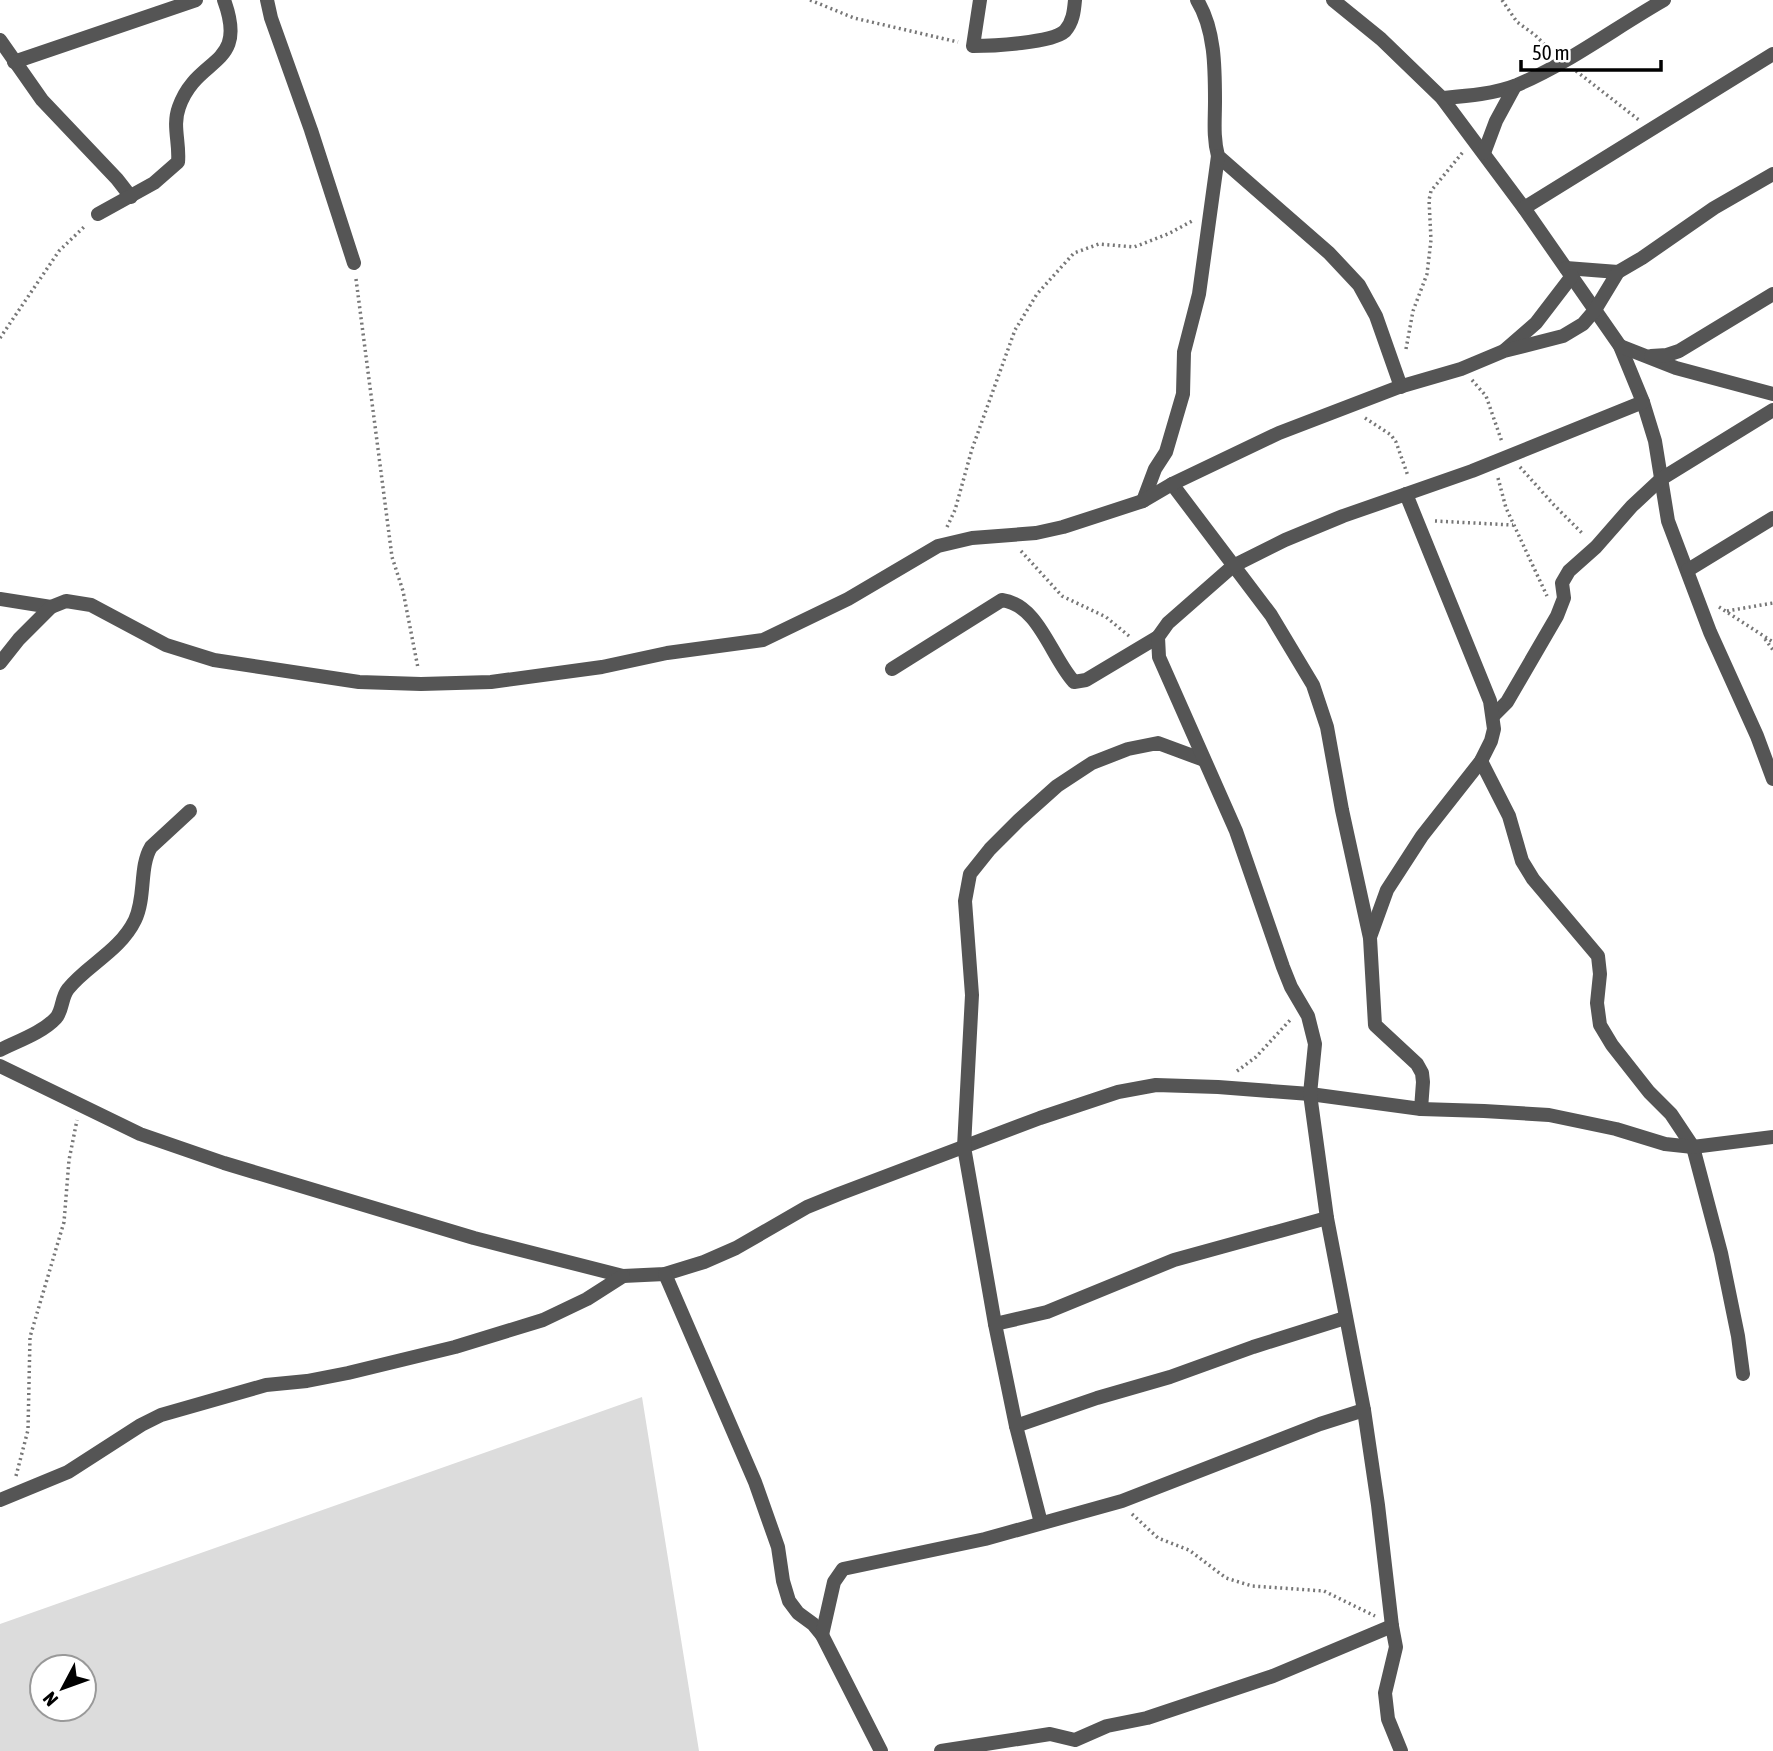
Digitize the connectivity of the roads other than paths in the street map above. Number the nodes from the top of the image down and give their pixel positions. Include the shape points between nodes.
1 (196, 0) edge
2 (224, 0) edge
3 (267, 0) edge
4 (980, 0) edge
5 (1075, 0) edge
6 (1197, 0) edge
7 (1333, 0) edge
8 (1654, 2) edge
9 (0, 40) edge
10 (1773, 54) edge
11 (14, 62) junction
12 (1515, 86) junction
13 (1442, 98) junction
14 (1484, 153) junction
15 (1218, 156) junction
16 (1773, 174) edge
17 (131, 197) junction
18 (1524, 208) junction
19 (98, 214) road end
20 (354, 263) road end
21 (1569, 272) junction
22 (1618, 272) junction
23 (1773, 294) edge
24 (1595, 310) junction
25 (1620, 345) junction
26 (1504, 351) junction
27 (1646, 356) junction
28 (1400, 385) junction
29 (1773, 394) edge
30 (1643, 402) junction
31 (1773, 411) edge
32 (1661, 479) junction
33 (1172, 484) junction
34 (1410, 493) junction
35 (1143, 501) junction
36 (1773, 517) edge
37 (1233, 566) junction
38 (1688, 570) junction
39 (0, 598) edge
40 (51, 607) junction
41 (1158, 637) junction
42 (0, 663) edge
43 (892, 669) dead end
44 (1493, 716) junction
45 (1204, 760) junction
46 (1481, 761) junction
47 (1773, 779) edge
48 (190, 811) dead end
49 (1370, 938) junction
50 (0, 1050) edge
51 (0, 1066) edge
52 (1310, 1094) junction
53 (1420, 1110) junction
54 (1770, 1135) edge
55 (964, 1147) junction
56 (1693, 1147) junction
57 (1327, 1218) junction
58 (665, 1274) junction
59 (623, 1276) junction
60 (1345, 1318) junction
61 (995, 1324) junction
62 (1743, 1374) dead end
63 (1364, 1410) junction
64 (1016, 1426) junction
65 (6, 1498) edge
66 (1041, 1523) junction
67 (1392, 1626) junction
68 (822, 1636) junction
69 (881, 1751) edge
70 (941, 1751) edge
71 (1401, 1751) edge

1 - 11 street
2 - 17 street via 230,17 229,47 186,91 178,108 178,162
3 - 20 street
4 - 5 street via 974,46 1062,33 1071,23
6 - 15 street via 1210,34
7 - 13 street
8 - 12 street via 1563,62
9 - 11 street
10 - 18 street
11 - 17 street
12 - 13 street
12 - 14 street
13 - 14 street
14 - 18 street
15 - 28 street via 1359,285 1376,316
15 - 35 street via 1199,294 1184,352 1183,394 1166,452
16 - 22 street
17 - 19 street
18 - 21 street
21 - 22 street
21 - 24 street
21 - 26 street via 1536,323
22 - 24 street
23 - 27 street via 1679,351
24 - 25 street
24 - 26 street via 1563,336
25 - 27 street
25 - 30 street
26 - 28 street via 1461,369
27 - 29 street
28 - 33 street via 1279,433
30 - 32 street
30 - 34 street
31 - 32 street
32 - 38 street via 1668,521
32 - 44 street via 1564,577 1564,598 1557,616 1507,702
33 - 35 street
33 - 37 street
34 - 37 street via 1343,516
34 - 44 street via 1416,520
35 - 40 street via 1036,533 938,546 848,599 763,640 491,682 359,682 214,660 166,645 91,605 66,601
36 - 38 street
37 - 41 street
37 - 49 street via 1271,615 1312,685 1327,727
38 - 47 street
39 - 40 street
40 - 42 street
41 - 43 street via 1086,680 1074,682 1023,608 1002,600
41 - 45 street via 1159,657
44 - 46 street via 1491,741
45 - 52 street via 1236,831 1283,967 1308,1016 1315,1044
45 - 55 street via 1158,743 1092,763 1019,820 970,874 965,901 972,995
46 - 49 street via 1422,836 1387,890
46 - 56 street via 1509,816 1522,861 1598,956 1600,1025
48 - 50 street via 147,854 141,901 127,934 67,990 57,1017
49 - 53 street via 1375,1026 1422,1073
51 - 59 street via 140,1133 237,1167 474,1238
52 - 53 street
52 - 55 street via 1156,1085 1118,1092
52 - 57 street
53 - 56 street via 1549,1115
54 - 56 street
55 - 58 street via 807,1207 736,1248
55 - 61 street
56 - 62 street via 1721,1253
57 - 60 street
57 - 61 street via 1174,1260 1047,1312
58 - 59 street
58 - 68 street via 755,1482 778,1547 789,1601
59 - 65 street via 543,1320 454,1347 348,1373 266,1385 161,1415 68,1472
60 - 63 street
60 - 64 street
61 - 64 street
63 - 66 street via 1122,1501
63 - 67 street
64 - 66 street
66 - 68 street via 843,1569 834,1581
67 - 70 street via 1273,1676 1075,1740 1050,1734
67 - 71 street via 1396,1647 1385,1693 1388,1719
68 - 69 street

